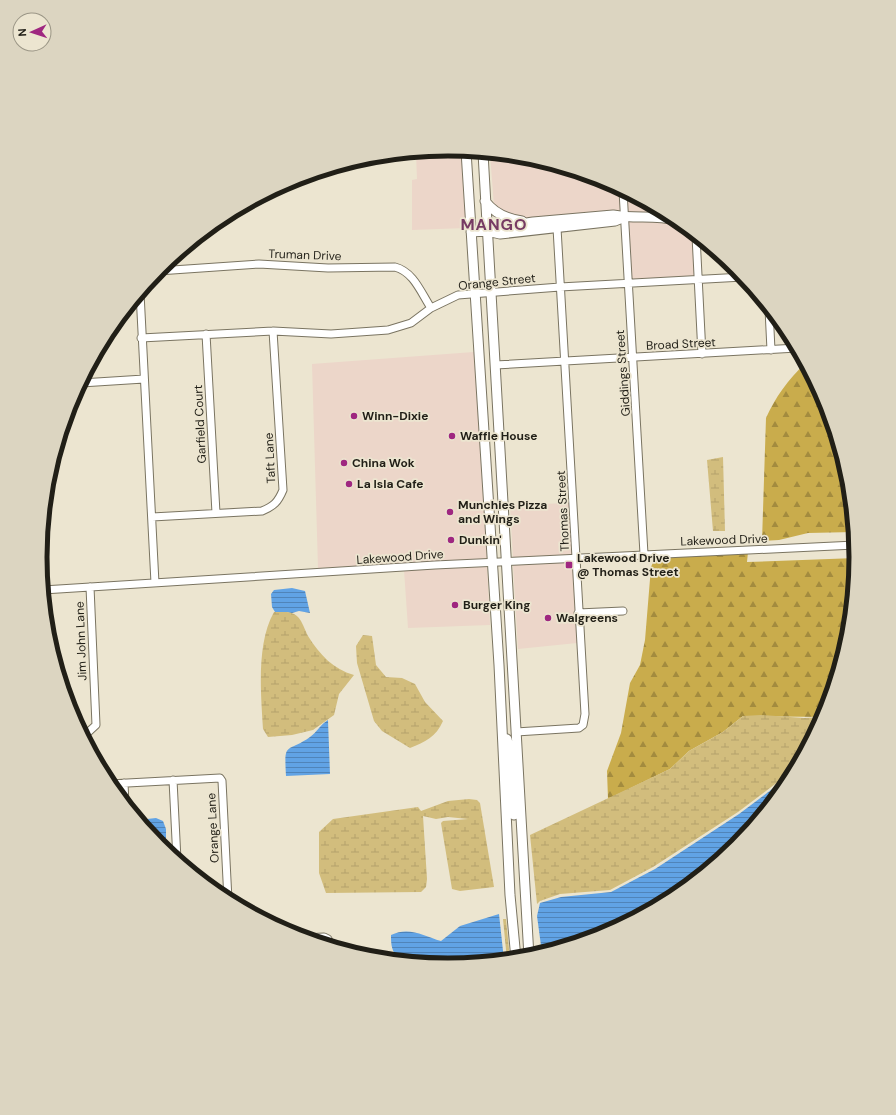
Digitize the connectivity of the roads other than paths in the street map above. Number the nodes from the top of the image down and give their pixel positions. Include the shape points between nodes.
1 (466, 157) edge
2 (483, 158) edge
3 (623, 197) edge
4 (485, 201) junction
5 (624, 217) junction
6 (661, 218) edge
7 (533, 222) junction
8 (557, 228) junction
9 (487, 231) junction
10 (471, 232) junction
11 (696, 243) edge
12 (168, 270) edge
13 (735, 278) edge
14 (697, 280) junction
15 (627, 284) junction
16 (560, 287) junction
17 (491, 292) junction
18 (476, 294) junction
19 (140, 301) edge
20 (431, 308) junction
21 (769, 318) edge
22 (273, 331) junction
23 (206, 334) junction
24 (141, 338) junction
25 (790, 349) edge
26 (770, 350) junction
27 (702, 354) junction
28 (633, 358) junction
29 (565, 362) junction
30 (495, 365) junction
31 (144, 379) junction
32 (87, 383) edge
33 (216, 513) junction
34 (152, 517) junction
35 (849, 545) edge
36 (644, 554) junction
37 (576, 557) junction
38 (492, 562) junction
39 (506, 562) junction
40 (155, 583) junction
41 (90, 587) junction
42 (48, 590) edge
43 (623, 611) dead end
44 (578, 613) junction
45 (499, 665) junction
46 (516, 732) junction
47 (87, 734) edge
48 (502, 737) junction
49 (173, 780) junction
50 (117, 783) edge
51 (124, 783) junction
52 (125, 794) edge
53 (521, 834) junction
54 (177, 852) edge
55 (228, 893) edge
56 (528, 951) edge
57 (515, 953) edge

1 - 10 main road
2 - 4 main road
3 - 5 street, Giddings Street
4 - 7 main road via 499,214 511,220
4 - 9 main road
5 - 6 main road
5 - 7 main road via 613,215
5 - 8 main road via 615,221
5 - 15 street, Giddings Street
7 - 9 main road
8 - 9 main road via 500,234
8 - 16 street, Thomas Street
9 - 10 main road
9 - 17 main road
10 - 18 main road
11 - 14 street
12 - 20 street, Truman Drive via 259,264 328,268 395,267 411,275
13 - 14 street, Orange Street
14 - 15 street, Orange Street
14 - 27 street
15 - 16 street, Orange Street
15 - 28 street, Giddings Street
16 - 17 street, Orange Street
16 - 29 street, Thomas Street
17 - 18 street, Orange Street
17 - 30 main road
18 - 20 street, Orange Street via 458,295
18 - 38 main road
19 - 24 street
20 - 22 street, Orange Street via 411,323 388,330 331,334
21 - 26 street
22 - 23 street, Orange Street
22 - 33 street, Taft Lane via 282,490 279,502 262,511
23 - 24 street, Orange Street
23 - 33 street, Garfield Court
24 - 31 street
25 - 26 street, Broad Street
26 - 27 street, Broad Street
27 - 28 street, Broad Street
28 - 29 street, Broad Street
28 - 36 street, Giddings Street
29 - 30 street, Broad Street
29 - 37 street, Thomas Street
30 - 39 main road
31 - 32 street
31 - 34 street
33 - 34 street, Taft Lane
34 - 40 street
35 - 36 street, Lakewood Drive
36 - 37 street, Lakewood Drive
37 - 39 street, Lakewood Drive
37 - 44 street, Thomas Street
38 - 39 street, Lakewood Drive
38 - 40 street, Lakewood Drive
38 - 45 main road
39 - 46 main road
40 - 41 street, Lakewood Drive
41 - 42 street, Lakewood Drive
41 - 47 street, Jim John Lane via 96,725
43 - 44 street
44 - 46 street, Thomas Street via 585,714 582,725 573,729
45 - 46 main road via 505,685 508,721
45 - 48 main road
46 - 53 main road
48 - 53 main road via 509,744 515,823
48 - 57 main road
49 - 51 street
49 - 54 street
49 - 55 street, Orange Lane via 220,778 222,781
50 - 51 street
51 - 52 street
53 - 56 main road

